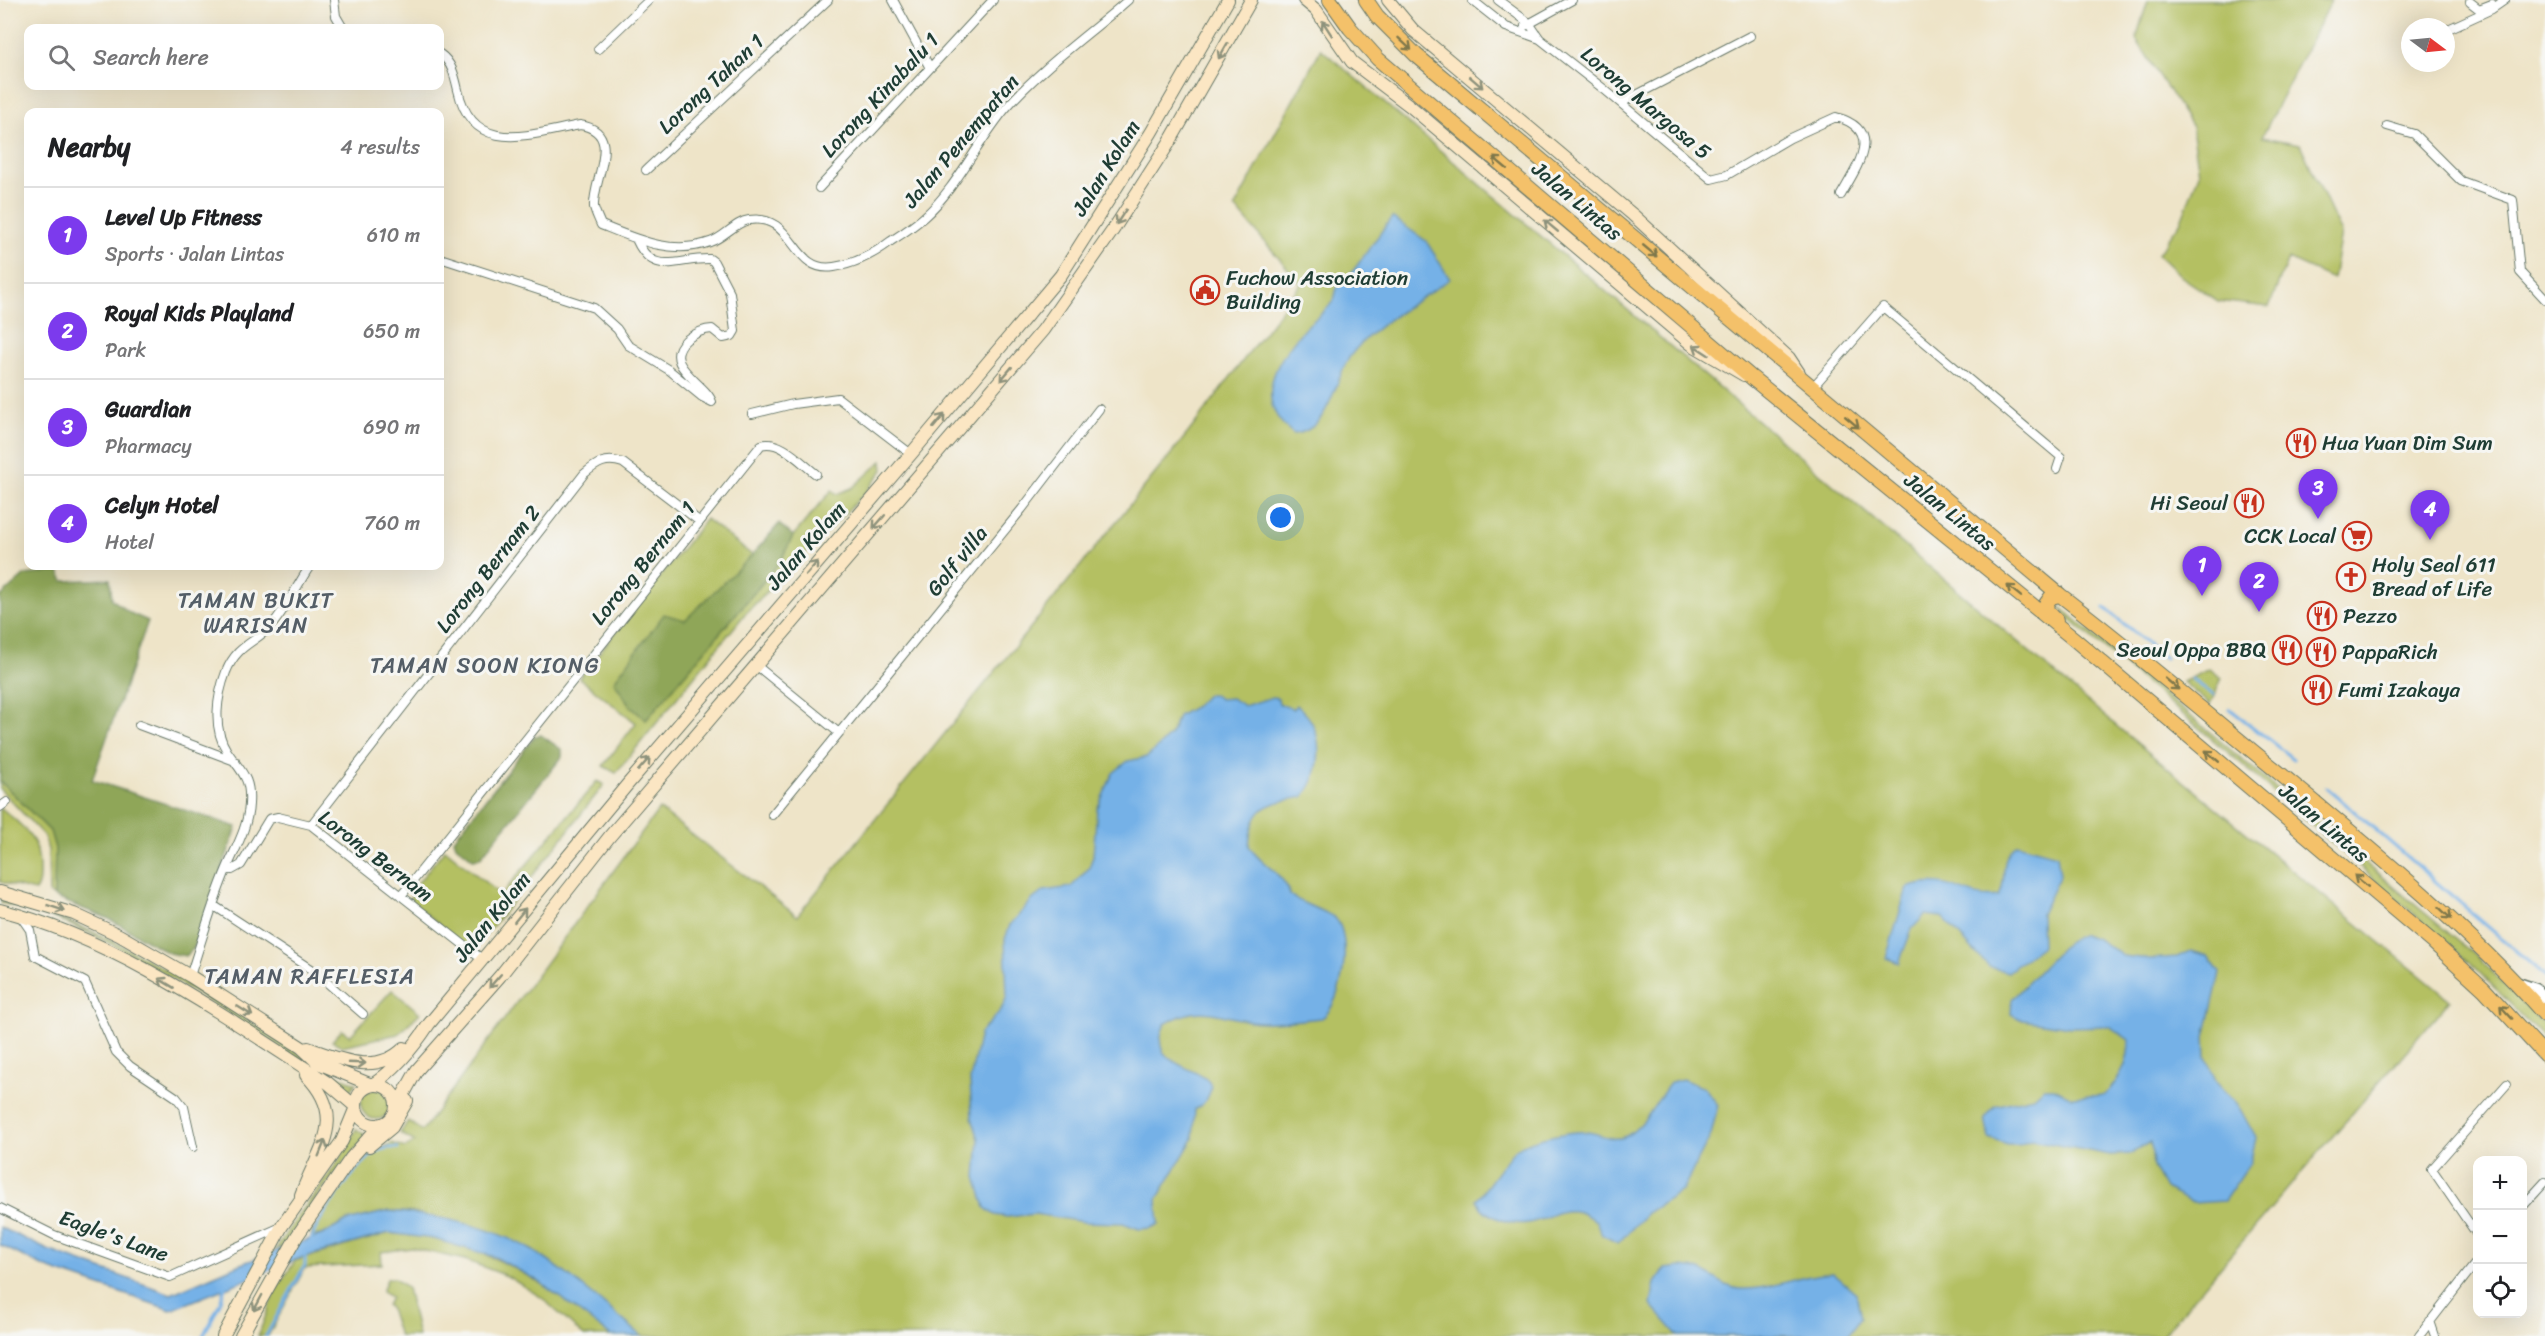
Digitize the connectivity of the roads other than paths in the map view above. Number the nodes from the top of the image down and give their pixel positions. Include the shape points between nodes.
1 (334, 0) edge
2 (649, 0) edge
3 (828, 0) edge
4 (893, 0) edge
5 (993, 0) edge
6 (1128, 0) edge
7 (1228, 0) edge
8 (1251, 0) edge
9 (1259, 0) edge
10 (1304, 0) edge
11 (1330, 0) edge
12 (1366, 0) edge
13 (1388, 0) edge
14 (1472, 0) edge
15 (1498, 0) edge
16 (1572, 0) edge
17 (2470, 2) dead end
18 (2502, 2) edge
19 (1314, 5) edge
20 (1398, 6) edge
21 (1529, 23) junction
22 (341, 24) edge
23 (2455, 26) edge
24 (1235, 30) junction
25 (1518, 32) junction
26 (1750, 36) dead end
27 (1540, 39) junction
28 (598, 49) dead end
29 (444, 59) edge
30 (930, 68) junction
31 (1621, 103) junction
32 (2387, 126) dead end
33 (646, 170) dead end
34 (819, 188) dead end
35 (1841, 195) dead end
36 (636, 239) junction
37 (444, 259) edge
38 (2545, 299) edge
39 (1752, 378) junction
40 (1810, 386) junction
41 (1099, 409) dead end
42 (752, 414) dead end
43 (911, 454) junction
44 (2058, 469) dead end
45 (816, 474) dead end
46 (699, 521) junction
47 (307, 570) edge
48 (2060, 595) junction
49 (784, 601) junction
50 (811, 602) junction
51 (2074, 639) junction
52 (757, 666) junction
53 (139, 725) dead end
54 (839, 732) junction
55 (235, 761) junction
56 (772, 815) dead end
57 (311, 825) junction
58 (226, 869) junction
59 (0, 892) edge
60 (401, 896) junction
61 (213, 905) junction
62 (0, 910) edge
63 (20, 915) junction
64 (52, 925) junction
65 (32, 939) junction
66 (483, 960) junction
67 (190, 976) junction
68 (2518, 983) junction
69 (2545, 998) edge
70 (363, 1014) dead end
71 (2545, 1015) edge
72 (429, 1023) junction
73 (301, 1047) junction
74 (2545, 1055) edge
75 (288, 1058) junction
76 (428, 1058) junction
77 (2507, 1084) dead end
78 (372, 1085) junction
79 (356, 1107) junction
80 (396, 1108) junction
81 (381, 1124) junction
82 (194, 1147) dead end
83 (343, 1172) junction
84 (2545, 1182) edge
85 (298, 1201) junction
86 (2527, 1202) edge
87 (0, 1208) edge
88 (282, 1227) junction
89 (2473, 1229) edge
90 (2475, 1264) edge
91 (2430, 1322) junction
92 (223, 1336) edge
93 (241, 1336) edge
94 (2419, 1336) edge
95 (2435, 1336) edge

1 - 22 street
2 - 28 street
3 - 33 street, Lorong Tahan 1
4 - 30 street
5 - 30 street, Lorong Kinabalu 1
6 - 36 street, Jalan Penempatan via 1006,108 925,217 875,253 833,268 817,267 804,258 774,222 748,220 712,242 689,248
43 -> 7 main road, Jalan Kolam via 1061,275 1151,133
8 - 24 main road, Jalan Kolam
9 - 24 main road
10 - 19 main road
39 -> 11 highway, Jalan Lintas via 1378,59
12 -> 40 highway, Jalan Lintas via 1416,55
13 - 20 main road, Jalan Lintas
14 - 25 street, Lorong Margosa 5
15 - 21 street, Lorong Margosa 5
16 - 21 street
17 - 18 street via 2479,9
18 - 23 street
39 -> 19 main road via 1692,344 1410,106 1352,62
20 -> 40 main road, Jalan Lintas via 1413,30 1682,258 1789,358
21 - 25 street
21 - 27 street, Lorong Margosa 5
24 -> 50 main road, Jalan Kolam via 1168,143 1068,297
25 - 27 street, Lorong Margosa 5
26 - 31 street
27 - 31 street, Lorong Margosa 5
29 - 36 street, Jalan Penempatan via 454,73 465,113 479,130 518,136 580,125 598,134 605,155 594,207 601,225
30 - 34 street, Lorong Kinabalu 1
31 - 35 street, Lorong Margosa 5 via 1711,179 1727,175 1790,138 1836,117 1853,122 1864,136 1862,158
32 - 38 street via 2414,134 2461,181 2513,200 2520,272
36 - 37 street via 642,252 659,263 710,259 728,287 734,334 726,339 712,329 698,332 682,345 679,356 682,368 712,402 628,345 617,328 594,308
51 -> 39 highway, Jalan Lintas
40 - 44 street via 1882,307 2061,457
40 -> 48 highway, Jalan Lintas
41 - 54 street, Golf villa
42 - 43 street via 838,398
49 -> 43 main road, Jalan Kolam
45 - 46 street, Lorong Bernam 1 via 780,447 761,446
46 - 57 street, Lorong Bernam 2 via 623,463 608,460 594,466
46 - 60 street, Lorong Bernam 1
47 - 55 street via 270,627 244,645 226,672 217,716 221,737
48 - 51 highway via 2051,597 2047,611
48 -> 68 highway, Jalan Lintas via 2407,878
49 - 50 main road via 802,596
66 -> 49 main road, Jalan Kolam
50 - 52 main road, Jalan Kolam
74 -> 51 highway, Jalan Lintas via 2484,989 2434,943
52 - 54 street
52 -> 76 main road, Jalan Kolam
53 - 55 street
54 - 56 street, Golf villa
55 - 58 street via 250,786 249,806 244,829
57 - 58 street, Lorong Bernam via 278,817 269,819 241,865
57 - 60 street, Lorong Bernam
58 - 61 street
59 -> 67 main road via 83,918
60 - 66 street, Lorong Bernam
61 - 67 street
61 - 70 street via 315,972
62 - 63 main road
63 - 64 main road
63 - 65 street
64 - 65 street
75 -> 64 main road via 121,956
65 - 82 street via 35,956 85,982 123,1060 181,1102
66 - 72 main road, Jalan Kolam
67 -> 73 main road
68 - 69 street via 2536,989
68 - 71 highway, Jalan Lintas
73 -> 72 main road via 337,1060 371,1063 401,1052
72 - 78 main road, Jalan Kolam via 417,1043
73 - 78 main road via 329,1068
75 - 79 main road via 328,1083
85 -> 75 main road via 323,1150 329,1128 319,1089
76 - 80 main road, Jalan Kolam
76 - 83 main road, Jalan Kolam via 392,1127
77 - 89 street via 2432,1169
78 - 79 main road via 361,1091
78 - 80 main road via 387,1088
79 - 81 main road via 364,1121
79 - 85 main road via 332,1157
80 - 81 main road
81 - 83 main road, Jalan Kolam
83 -> 93 main road, Jalan Kolam via 297,1236
84 - 86 street
85 - 88 main road
87 - 88 street, Eagle's Lane via 54,1235 170,1277
88 - 92 main road
90 - 91 street
91 - 94 street
91 - 95 street

